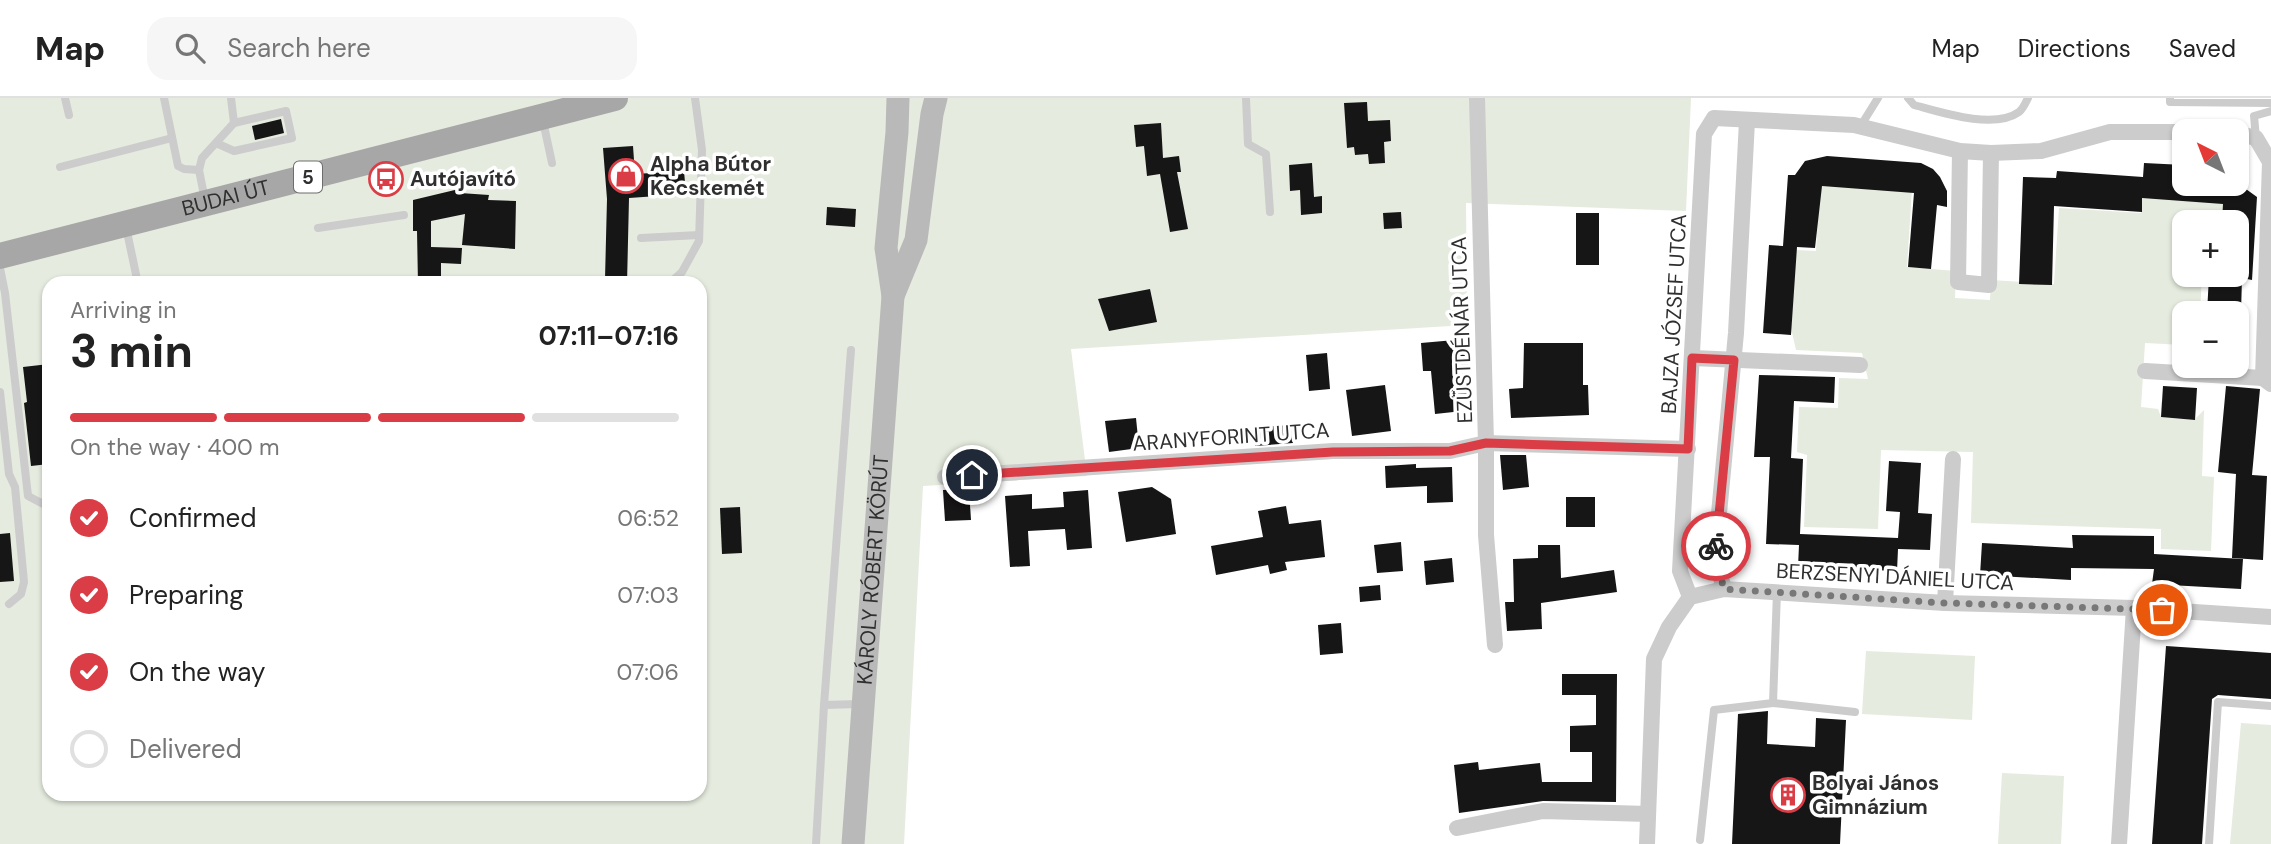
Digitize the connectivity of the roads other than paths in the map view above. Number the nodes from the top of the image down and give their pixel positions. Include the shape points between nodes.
1 (65, 98) edge
2 (164, 98) edge
3 (231, 98) edge
4 (615, 98) edge
5 (695, 98) edge
6 (898, 98) edge
7 (936, 98) edge
8 (1246, 98) edge
9 (1477, 98) edge
10 (1878, 98) edge
11 (1908, 98) edge
12 (2028, 98) edge
13 (2170, 98) edge
14 (2201, 100) edge
15 (2251, 100) edge
16 (2271, 103) edge
17 (2271, 111) edge
18 (69, 115) dead end
19 (542, 116) junction
20 (2254, 116) junction
21 (1747, 121) junction
22 (234, 123) junction
23 (1860, 127) junction
24 (2172, 132) edge
25 (2249, 136) edge
26 (172, 138) junction
27 (2256, 138) junction
28 (216, 143) junction
29 (1960, 151) junction
30 (1991, 153) junction
31 (2270, 162) edge
32 (552, 163) dead end
33 (60, 167) dead end
34 (199, 170) junction
35 (205, 204) junction
36 (1270, 212) dead end
37 (404, 215) dead end
38 (126, 224) junction
39 (318, 228) dead end
40 (699, 236) junction
41 (641, 237) dead end
42 (0, 256) edge
43 (0, 268) edge
44 (136, 276) edge
45 (678, 276) edge
46 (893, 296) junction
47 (851, 350) dead end
48 (1692, 358) junction
49 (1734, 360) junction
50 (1860, 365) dead end
51 (2145, 371) dead end
52 (2267, 381) edge
53 (0, 392) edge
54 (1486, 443) junction
55 (1688, 449) junction
56 (1953, 458) dead end
57 (945, 477) dead end
58 (42, 503) edge
59 (1724, 589) junction
60 (1777, 592) junction
61 (1690, 597) junction
62 (1945, 603) junction
63 (9, 604) dead end
64 (2134, 608) junction
65 (2271, 618) edge
66 (1495, 645) dead end
67 (1773, 703) junction
68 (862, 704) junction
69 (824, 705) junction
70 (2271, 705) edge
71 (1855, 712) dead end
72 (1648, 814) junction
73 (1457, 828) dead end
74 (1700, 840) dead end
75 (816, 844) edge
76 (853, 844) edge
77 (1647, 844) edge
78 (2119, 844) edge
79 (2209, 844) edge

1 - 18 lane
2 - 26 lane
3 - 22 lane
4 - 19 main road, BUDAI ÚT / 5
5 - 40 lane via 702,150
6 - 46 street, KÁROLY RÓBERT KÖRÚT via 886,248
7 - 46 street, KÁROLY RÓBERT KÖRÚT via 916,240
8 - 36 lane via 1248,144 1266,154
9 - 54 street, EZÜSTDÉNÁR UTCA
10 - 23 lane
11 - 12 lane via 1914,105 1970,119 1999,119 2019,112
13 - 14 lane via 2171,102
14 - 15 lane
15 - 16 lane
15 - 20 lane
17 - 20 lane
19 - 32 lane
19 - 35 main road, BUDAI ÚT / 5
20 - 27 lane
21 - 23 street
21 - 48 street, BAJZA JÓZSEF UTCA via 1714,118 1704,134
21 - 49 street
22 - 28 lane
22 - 28 lane via 286,111 292,138 234,151
23 - 29 street
24 - 30 street via 2110,132 2041,151
25 - 27 street
26 - 33 lane
26 - 34 lane via 178,166
27 - 31 street
28 - 34 lane via 202,158
29 - 30 street
29 - 30 street via 1958,282 1989,285
31 - 52 street
34 - 35 lane
35 - 38 main road, BUDAI ÚT / 5
37 - 39 lane
38 - 42 main road, BUDAI ÚT / 5
38 - 44 lane
40 - 41 lane
40 - 45 lane
43 - 58 lane via 28,496
46 - 68 street, KÁROLY RÓBERT KÖRÚT
47 - 69 lane
48 - 49 street
48 - 55 street, BAJZA JÓZSEF UTCA
49 - 50 street
49 - 59 street via 1715,556
51 - 52 street
53 - 63 lane via 24,582 21,594
54 - 55 street, ARANYFORINT UTCA
54 - 57 street, ARANYFORINT UTCA via 1450,451 1333,452
54 - 66 street, EZÜSTDÉNÁR UTCA via 1486,535
55 - 61 street, BAJZA JÓZSEF UTCA via 1680,571
56 - 62 street
59 - 60 street, BERZSENYI DÁNIEL UTCA
59 - 61 street, BERZSENYI DÁNIEL UTCA
60 - 62 street, BERZSENYI DÁNIEL UTCA
60 - 67 lane
61 - 72 street via 1654,659
62 - 64 street, BERZSENYI DÁNIEL UTCA
64 - 65 street, BERZSENYI DÁNIEL UTCA
64 - 78 street
67 - 71 lane
67 - 74 lane via 1714,710
68 - 69 lane
68 - 76 street, KÁROLY RÓBERT KÖRÚT
69 - 75 lane
70 - 79 lane via 2218,702
72 - 73 street via 1543,811
72 - 77 street

